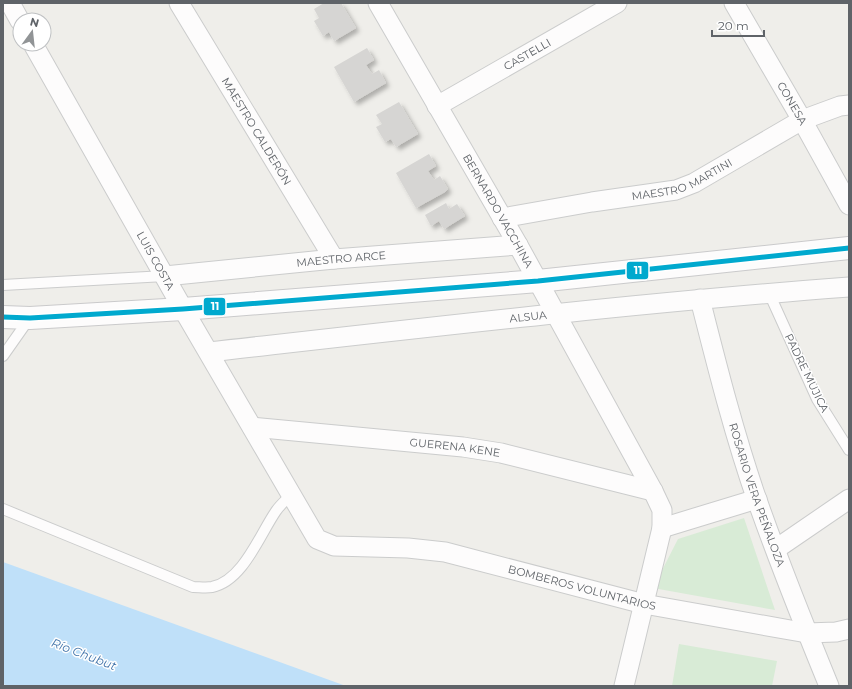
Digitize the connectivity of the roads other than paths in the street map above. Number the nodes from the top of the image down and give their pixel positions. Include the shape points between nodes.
1 (10, 3) edge
2 (179, 3) edge
3 (378, 3) edge
4 (617, 3) edge
5 (734, 3) edge
6 (15, 12) edge
7 (38, 52) edge
8 (849, 105) edge
9 (437, 106) junction
10 (802, 120) junction
11 (849, 205) edge
12 (502, 218) junction
13 (518, 245) junction
14 (849, 248) edge
15 (334, 259) junction
16 (165, 276) junction
17 (538, 281) junction
18 (3, 285) edge
19 (849, 288) edge
20 (769, 293) junction
21 (700, 299) junction
22 (183, 309) junction
23 (556, 313) junction
24 (3, 317) edge
25 (30, 318) junction
26 (209, 352) junction
27 (3, 356) edge
28 (252, 427) junction
29 (849, 450) edge
30 (653, 490) junction
31 (291, 494) junction
32 (757, 499) junction
33 (849, 500) edge
34 (3, 509) edge
35 (662, 528) junction
36 (317, 539) joint
37 (776, 549) junction
38 (644, 604) junction
39 (849, 629) edge
40 (807, 633) junction
41 (624, 686) edge
42 (829, 686) edge

1 - 6 street
2 - 15 street, MAESTRO CALDERÓN
3 - 9 street, BERNARDO VACCHINA
4 - 9 street, CASTELLI
5 - 10 street, CONESA
7 - 16 street, LUIS COSTA
8 - 10 street, MAESTRO MARTINI
9 - 12 street, BERNARDO VACCHINA
10 - 11 street, CONESA
10 - 12 street, MAESTRO MARTINI via 694,183 676,190
12 - 13 street, BERNARDO VACCHINA
13 - 15 street, MAESTRO ARCE
13 - 17 street, BERNARDO VACCHINA
14 - 17 main road
15 - 16 street, MAESTRO ARCE
16 - 18 lane
16 - 22 street, LUIS COSTA
17 - 22 main road
17 - 23 street, BERNARDO VACCHINA
19 - 20 street, ALSUA
20 - 21 street, ALSUA
20 - 29 lane, PADRE MUJICA via 817,399
21 - 23 street, ALSUA
21 - 32 street, ROSARIO VERA PEÑALOZA via 720,380
22 - 25 main road
22 - 26 street, LUIS COSTA
23 - 26 street, ALSUA
23 - 30 street, BERNARDO VACCHINA
24 - 25 main road
25 - 27 lane
26 - 28 street, LUIS COSTA
28 - 30 street, GUERENA KENE via 464,447
28 - 31 street, LUIS COSTA
30 - 35 street, BERNARDO VACCHINA via 662,510
31 - 34 lane via 277,510 244,564 228,579 212,587 193,587
31 - 36 street, LUIS COSTA
32 - 35 street
32 - 37 street, ROSARIO VERA PEÑALOZA
33 - 37 street
35 - 38 street, BERNARDO VACCHINA
36 - 38 street, BOMBEROS VOLUNTARIOS via 334,546 445,552
37 - 40 street, ROSARIO VERA PEÑALOZA
38 - 40 street, BOMBEROS VOLUNTARIOS
38 - 41 street, BERNARDO VACCHINA
39 - 40 street, BOMBEROS VOLUNTARIOS
40 - 42 street, ROSARIO VERA PEÑALOZA

